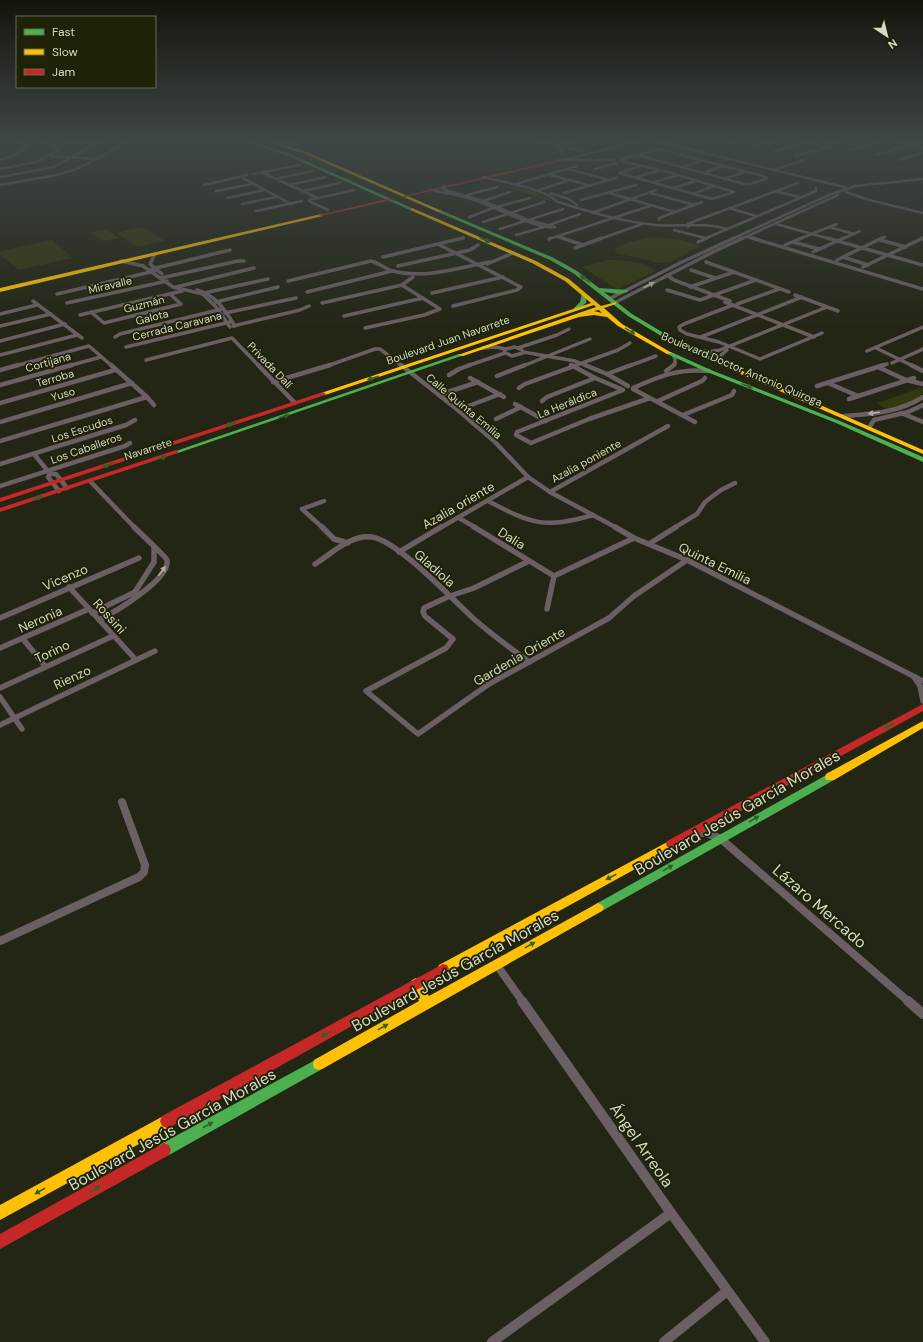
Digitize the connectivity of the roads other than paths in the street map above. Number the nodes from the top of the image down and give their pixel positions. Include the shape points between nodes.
1 (249, 203) edge
2 (288, 203) edge
3 (296, 203) edge
4 (310, 203) edge
5 (311, 203) edge
6 (355, 203) edge
7 (369, 203) edge
8 (409, 203) edge
9 (412, 203) edge
10 (485, 203) edge
11 (512, 203) edge
12 (542, 203) edge
13 (560, 203) edge
14 (569, 203) edge
15 (572, 203) edge
16 (621, 203) edge
17 (644, 203) edge
18 (687, 203) edge
19 (701, 203) edge
20 (743, 203) edge
21 (787, 203) edge
22 (817, 203) edge
23 (822, 203) edge
24 (880, 203) edge
25 (242, 204) dead end
26 (291, 204) junction
27 (564, 204) junction
28 (653, 205) junction
29 (695, 205) junction
30 (313, 206) junction
31 (495, 207) junction
32 (323, 208) junction
33 (729, 208) junction
34 (563, 209) dead end
35 (256, 211) dead end
36 (594, 212) junction
37 (675, 212) junction
38 (923, 213) edge
39 (510, 214) junction
40 (580, 214) dead end
41 (756, 216) junction
42 (469, 217) dead end
43 (619, 217) junction
44 (614, 218) junction
45 (301, 220) junction
46 (527, 220) junction
47 (660, 220) dead end
48 (483, 222) dead end
49 (769, 222) junction
50 (644, 223) junction
51 (651, 223) junction
52 (738, 224) junction
53 (764, 224) junction
54 (777, 224) junction
55 (837, 224) dead end
56 (549, 225) junction
57 (688, 226) junction
58 (718, 226) junction
59 (772, 226) junction
60 (264, 227) junction
61 (544, 227) junction
62 (675, 227) junction
63 (829, 227) junction
64 (500, 229) dead end
65 (726, 229) junction
66 (860, 231) dead end
67 (811, 234) junction
68 (854, 234) junction
69 (516, 235) dead end
70 (558, 237) junction
71 (748, 237) junction
72 (885, 237) dead end
73 (464, 238) dead end
74 (705, 238) junction
75 (923, 239) edge
76 (549, 240) dead end
77 (880, 240) junction
78 (838, 241) junction
79 (698, 242) dead end
80 (793, 242) junction
81 (438, 244) junction
82 (478, 245) dead end
83 (583, 245) junction
84 (785, 245) dead end
85 (183, 246) junction
86 (906, 247) junction
87 (575, 248) dead end
88 (864, 248) junction
89 (818, 249) junction
90 (230, 250) dead end
91 (513, 252) junction
92 (813, 252) dead end
93 (456, 253) junction
94 (155, 254) junction
95 (696, 255) junction
96 (889, 255) junction
97 (383, 257) dead end
98 (703, 257) junction
99 (843, 257) junction
100 (923, 258) edge
101 (837, 260) dead end
102 (244, 261) dead end
103 (116, 262) junction
104 (489, 262) junction
105 (706, 262) dead end
106 (915, 262) junction
107 (150, 264) junction
108 (477, 264) junction
109 (144, 265) junction
110 (868, 265) junction
111 (923, 265) edge
112 (398, 266) dead end
113 (483, 267) junction
114 (863, 267) dead end
115 (254, 268) dead end
116 (153, 270) junction
117 (691, 270) dead end
118 (65, 271) junction
119 (392, 271) junction
120 (734, 272) junction
121 (667, 275) junction
122 (41, 276) junction
123 (412, 276) junction
124 (55, 277) junction
125 (166, 277) junction
126 (503, 277) junction
127 (161, 278) junction
128 (715, 278) junction
129 (268, 279) dead end
130 (660, 279) junction
131 (756, 280) junction
132 (170, 281) junction
133 (288, 281) dead end
134 (673, 281) junction
135 (165, 282) junction
136 (30, 283) junction
137 (0, 285) edge
138 (402, 285) junction
139 (179, 286) junction
140 (278, 287) dead end
141 (690, 287) junction
142 (174, 288) junction
143 (190, 288) junction
144 (779, 289) junction
145 (923, 289) edge
146 (0, 290) edge
147 (186, 290) junction
148 (599, 290) junction
149 (667, 290) dead end
150 (626, 291) junction
151 (205, 292) junction
152 (307, 292) dead end
153 (789, 292) dead end
154 (57, 294) dead end
155 (170, 294) junction
156 (200, 294) junction
157 (432, 294) dead end
158 (584, 294) junction
159 (795, 295) dead end
160 (712, 296) junction
161 (802, 297) junction
162 (296, 298) dead end
163 (423, 298) junction
164 (718, 299) dead end
165 (33, 301) dead end
166 (612, 301) junction
167 (217, 302) junction
168 (725, 302) dead end
169 (67, 303) dead end
170 (212, 303) junction
171 (322, 303) dead end
172 (37, 305) junction
173 (735, 305) junction
174 (309, 306) dead end
175 (453, 306) dead end
176 (597, 306) junction
177 (744, 307) dead end
178 (827, 307) junction
179 (224, 308) junction
180 (219, 310) junction
181 (580, 311) junction
182 (754, 311) dead end
183 (838, 311) dead end
184 (91, 312) junction
185 (228, 313) junction
186 (0, 314) edge
187 (51, 314) junction
188 (222, 314) junction
189 (758, 314) junction
190 (80, 315) dead end
191 (344, 316) dead end
192 (607, 316) junction
193 (231, 321) junction
194 (226, 323) junction
195 (65, 324) junction
196 (786, 325) junction
197 (0, 326) edge
198 (236, 326) junction
199 (923, 327) edge
200 (365, 328) dead end
201 (569, 329) dead end
202 (822, 333) dead end
203 (77, 335) junction
204 (115, 337) dead end
205 (700, 337) junction
206 (814, 337) junction
207 (590, 339) dead end
208 (0, 341) edge
209 (511, 343) junction
210 (630, 343) dead end
211 (89, 346) junction
212 (126, 347) dead end
213 (731, 347) junction
214 (483, 348) junction
215 (518, 348) junction
216 (876, 348) junction
217 (923, 349) edge
218 (691, 350) junction
219 (505, 351) junction
220 (867, 351) dead end
221 (708, 352) junction
222 (522, 353) junction
223 (0, 355) edge
224 (673, 355) junction
225 (549, 356) junction
226 (656, 356) dead end
227 (101, 357) junction
228 (544, 358) junction
229 (146, 360) dead end
230 (720, 360) junction
231 (900, 360) junction
232 (581, 363) junction
233 (573, 366) junction
234 (673, 367) junction
235 (878, 367) junction
236 (0, 370) edge
237 (116, 370) junction
238 (408, 370) junction
239 (679, 370) junction
240 (607, 374) junction
241 (920, 374) edge
242 (448, 375) dead end
243 (707, 375) junction
244 (497, 376) dead end
245 (470, 378) dead end
246 (596, 378) junction
247 (906, 380) junction
248 (273, 382) junction
249 (478, 382) junction
250 (132, 383) junction
251 (828, 383) junction
252 (923, 384) edge
253 (0, 385) edge
254 (817, 386) dead end
255 (631, 387) junction
256 (519, 388) dead end
257 (622, 390) junction
258 (734, 391) dead end
259 (439, 395) junction
260 (858, 396) junction
261 (147, 397) junction
262 (650, 398) junction
263 (849, 399) dead end
264 (542, 401) dead end
265 (658, 401) junction
266 (922, 401) edge
267 (0, 403) edge
268 (295, 403) junction
269 (515, 404) dead end
270 (154, 405) dead end
271 (521, 407) junction
272 (303, 410) joint
273 (458, 410) junction
274 (896, 410) junction
275 (903, 414) junction
276 (683, 415) junction
277 (843, 416) junction
278 (496, 419) dead end
279 (135, 420) dead end
280 (546, 421) junction
281 (0, 422) edge
282 (696, 422) dead end
283 (923, 422) edge
284 (668, 426) dead end
285 (869, 428) junction
286 (879, 440) junction
287 (0, 441) edge
288 (130, 443) dead end
289 (921, 451) edge
290 (34, 454) junction
291 (506, 454) joint
292 (923, 460) edge
293 (0, 464) edge
294 (49, 472) junction
295 (528, 477) junction
296 (90, 481) junction
297 (734, 483) dead end
298 (0, 486) edge
299 (60, 486) junction
300 (550, 492) junction
301 (0, 500) edge
302 (324, 501) dead end
303 (488, 501) junction
304 (0, 510) edge
305 (593, 516) junction
306 (458, 518) junction
307 (634, 538) junction
308 (348, 543) junction
309 (648, 544) junction
310 (154, 548) junction
311 (399, 552) junction
312 (139, 558) dead end
313 (687, 560) junction
314 (529, 561) junction
315 (315, 564) dead end
316 (554, 576) junction
317 (69, 587) junction
318 (134, 592) junction
319 (142, 594) junction
320 (450, 596) junction
321 (547, 609) dead end
322 (90, 611) junction
323 (0, 618) edge
324 (99, 620) junction
325 (113, 636) junction
326 (22, 638) junction
327 (0, 648) edge
328 (155, 651) dead end
329 (136, 660) junction
330 (529, 662) junction
331 (45, 666) junction
332 (914, 677) junction
333 (923, 680) edge
334 (0, 688) edge
335 (0, 697) edge
336 (923, 701) edge
337 (923, 707) edge
338 (14, 718) junction
339 (923, 724) edge
340 (0, 725) edge
341 (22, 729) dead end
342 (122, 802) dead end
343 (692, 834) junction
344 (721, 839) junction
345 (0, 941) edge
346 (496, 964) junction
347 (416, 984) junction
348 (427, 1003) junction
349 (923, 1014) edge
350 (671, 1213) junction
351 (0, 1214) edge
352 (0, 1242) edge
353 (727, 1291) junction
354 (492, 1342) edge
355 (664, 1342) edge
356 (765, 1342) edge

1 - 25 street
2 - 26 street
3 - 26 street
4 - 30 street
5 - 32 street
6 - 32 main road
7 - 45 main road
8 -> 91 main road, Boulevard Doctor Antonio Quiroga
148 -> 9 main road, Boulevard Doctor Antonio Quiroga via 552,259
10 - 31 street
11 - 31 street
12 - 39 street
13 - 27 street
14 - 27 street
15 - 36 street
16 - 36 street
17 - 28 street
18 - 29 street
19 - 29 street
20 - 33 street
21 - 41 street
22 - 49 street
23 - 54 street
24 - 38 street
26 - 35 street
27 - 36 street
28 - 37 street
28 - 43 street
29 - 37 street
30 - 32 street
30 - 32 street
31 - 39 street
31 - 42 street
32 - 45 main road via 329,211
32 - 60 main road
33 - 41 street
33 - 57 street via 695,220
34 - 46 street
36 - 43 street
36 - 44 street
37 - 47 street via 658,219
39 - 46 street
39 - 48 street
40 - 56 street
41 - 52 street
43 - 44 street
43 - 51 street
44 - 50 street
44 - 70 street
45 - 60 main road
46 - 56 street
46 - 61 street
46 - 64 street
49 - 53 street
49 - 54 street
50 - 51 street
50 - 83 street
51 - 62 street
52 - 58 street
52 - 65 street
53 - 59 street
53 - 95 street
54 - 59 street
54 - 67 street
55 - 63 street
56 - 61 street via 555,227
57 - 58 street
57 - 62 street
58 - 65 street
59 - 67 street
59 - 71 street
60 - 85 main road
61 - 69 street
62 - 74 street
63 - 67 street
63 - 68 street
65 - 74 street
66 - 68 street
67 - 78 street
67 - 80 street
68 - 78 street
70 - 76 street
70 - 83 street
71 - 98 street
71 - 145 street
72 - 77 street
73 - 81 street
74 - 79 street
75 - 86 street
77 - 86 street
77 - 88 street
78 - 88 street
78 - 89 street
80 - 84 street
80 - 89 street
81 - 93 street
81 - 97 street
82 - 93 street via 476,248
83 - 87 street
85 - 94 main road
85 - 103 main road
86 - 96 street
88 - 96 street
88 - 99 street
89 - 92 street
90 - 116 street
91 - 104 street
91 - 158 main road, Boulevard Doctor Antonio Quiroga via 557,274
93 - 108 street
93 - 112 street
94 - 103 main road
94 - 107 street
95 - 98 street
95 - 150 street
96 - 106 street
96 - 110 street
98 - 121 street
99 - 101 street
99 - 110 street
100 - 106 street
102 - 125 street
103 - 109 street
103 - 118 main road
103 - 124 main road
104 - 108 street
104 - 113 street
105 - 120 street
106 - 111 street
107 - 109 street
107 - 116 street
108 - 113 street
108 - 123 street
109 - 116 street
110 - 114 street
113 - 123 street via 444,275
113 - 126 street
115 - 139 street
116 - 125 street
116 - 127 street
116 - 154 street via 146,274
117 - 128 street
118 - 122 main road
118 - 124 main road
119 - 123 street
119 - 133 street via 373,261
119 - 152 street
120 - 128 street
120 - 131 street
121 - 130 street
121 - 134 street
122 - 136 main road via 42,278
122 - 137 main road
123 - 138 street
124 - 136 main road
125 - 127 street
125 - 132 street
126 - 157 street
126 - 175 street via 520,288
127 - 135 street
128 - 141 street
129 - 151 street
130 - 134 street
166 -> 130 street
131 - 144 street
131 - 160 street
132 - 135 street, Miravalle
132 - 139 street
134 - 141 street
135 - 142 street
135 - 169 street, Miravalle
136 - 146 main road
138 - 163 street
138 - 171 street
139 - 142 street
139 - 143 street
140 - 167 street
141 - 160 street
142 - 147 street
143 - 147 street
143 - 151 street
144 - 153 street
144 - 173 street
147 - 155 street
147 - 156 street
148 - 150 main road
148 - 166 main road, Boulevard Doctor Antonio Quiroga
149 - 160 street via 698,300
150 - 166 street
151 - 156 street
151 - 167 street
155 - 184 street, Guzmán
155 - 184 street, Guzmán via 180,304 104,323
156 - 170 street
158 - 176 main road, Boulevard Doctor Antonio Quiroga
158 - 181 main road
159 - 161 street
160 - 164 street
160 - 173 street
161 - 178 street
161 - 189 street
162 - 185 street
163 - 191 street
163 - 200 street via 440,309
165 - 172 street
166 - 176 main road, Boulevard Juan Navarrete
166 - 218 main road, Boulevard Doctor Antonio Quiroga via 655,331
167 - 170 street
167 - 179 street
168 - 173 street
170 - 180 street
172 - 186 street
172 - 187 street
173 - 177 street
173 - 189 street
173 - 205 street via 679,327 683,333
174 - 198 street
176 - 181 main road, Boulevard Juan Navarrete
176 - 192 main road, Boulevard Doctor Antonio Quiroga
178 - 183 street
178 - 196 street
179 - 180 street, Galota
179 - 185 street
180 - 188 street
180 - 204 street, Galota
181 - 192 main road
181 - 209 main road, Boulevard Juan Navarrete
181 - 238 main road, Boulevard Juan Navarrete
182 - 189 street
184 - 190 street
185 - 188 street
185 - 193 street
187 - 195 street
187 - 197 street
188 - 194 street
189 - 196 street
189 - 205 street
192 -> 224 main road, Boulevard Doctor Antonio Quiroga
193 - 194 street, Cerrada Caravana
193 - 198 street
194 - 198 street via 230,327
194 - 212 street, Cerrada Caravana
195 - 203 street
195 - 208 street
196 - 206 street
196 - 213 street
199 - 216 street
201 - 215 street
202 - 206 street
203 - 211 street
203 - 223 street
205 - 213 street
206 - 213 street via 762,359
207 - 225 street
209 - 214 main road, Boulevard Juan Navarrete
209 - 215 street
209 - 219 street
210 - 232 street
211 - 227 street
211 - 236 street
213 - 221 street
213 - 230 street via 724,352
214 - 219 street via 496,347
214 - 238 main road, Boulevard Juan Navarrete
215 - 222 street
216 - 220 street
216 - 231 street
217 - 231 street
218 - 221 street
218 - 230 main road, Boulevard Doctor Antonio Quiroga
219 - 222 street via 512,356
219 - 242 street
221 - 230 street
222 - 225 street
222 - 228 street
224 - 234 street via 676,361
224 - 243 main road, Boulevard Doctor Antonio Quiroga
225 - 228 street
225 - 232 street
226 - 240 street
227 - 237 street
227 - 253 street, Cortijana
228 - 233 street
228 - 244 street
229 - 248 street, Privada Dalí via 232,338
230 - 277 main road, Boulevard Doctor Antonio Quiroga
231 - 235 street
231 - 241 street
232 - 233 street
232 - 240 street
233 - 246 street
233 - 256 street
234 - 239 street
234 - 255 street
235 - 247 street
235 - 251 street
237 - 250 street
237 - 267 street, Terroba
238 - 248 street, Calle Quinta Emilia via 378,348
238 - 259 street, Calle Quinta Emilia
238 -> 268 main road, Boulevard Juan Navarrete
238 - 272 main road, Boulevard Juan Navarrete
239 - 243 street
239 - 255 street
240 - 255 street
241 - 247 street
243 - 265 street via 702,381
243 -> 286 main road, Boulevard Doctor Antonio Quiroga via 803,407
245 - 249 street
246 - 257 street
246 - 264 street
247 - 252 street
247 - 260 street
248 - 268 street, Privada Dalí
249 - 259 street
249 - 273 street via 502,395
250 - 261 street
250 - 281 street, Yuso
251 - 254 street
251 - 260 street
255 - 257 street, La Heráldica via 621,387
255 - 262 street
257 - 280 street, La Heráldica
258 - 276 street via 732,395
259 - 273 street, Calle Quinta Emilia
260 - 263 street
261 - 270 street
261 - 287 street
262 - 265 street
262 - 280 street, La Heráldica via 533,442 516,435 517,432
265 - 276 street
266 - 274 street
266 - 275 street
268 -> 299 main road, Navarrete
269 - 271 street
271 - 278 street
271 - 280 street
296 -> 272 main road, Navarrete
273 - 291 street, Calle Quinta Emilia
274 - 275 street
274 -> 277 street
275 - 283 street
275 - 285 street via 874,420
276 - 282 street
277 - 285 main road, Boulevard Doctor Antonio Quiroga
279 - 290 street, Los Escudos
284 - 300 street, Azalia poniente
285 - 289 main road, Boulevard Doctor Antonio Quiroga
286 - 289 main road via 910,452
286 - 292 main road, Boulevard Doctor Antonio Quiroga
288 - 294 street, Los Caballeros
290 - 293 street, Los Escudos
290 - 294 street
291 - 295 street, Quinta Emilia
294 - 298 street, Los Caballeros
294 - 299 street via 56,474
294 - 299 street via 48,477
295 - 300 street, Quinta Emilia
295 - 303 street, Azalia oriente
296 - 299 main road, Navarrete
296 - 310 street
297 - 309 street via 713,495 697,514
299 - 301 main road, Navarrete
304 -> 299 main road, Navarrete
300 - 305 street, Quinta Emilia
302 - 308 street via 302,509 334,539
303 - 305 street via 524,520 537,523 552,525
303 - 306 street, Azalia oriente
305 - 307 street, Quinta Emilia
306 - 311 street, Azalia oriente
306 - 314 street, Dalia
307 - 309 street, Quinta Emilia
307 - 316 street
308 - 311 street, Gladiola via 355,539 373,537
308 - 315 street, Gladiola
309 - 313 street, Quinta Emilia
310 - 318 street via 154,562
319 -> 310 street via 165,568 167,560
311 - 320 street, Gladiola
312 - 317 street, Vicenzo
313 - 330 street, Gardenia Oriente via 634,596 609,618
313 - 332 street, Quinta Emilia
314 - 316 street, Dalia
314 - 320 street via 474,588
316 - 321 street
317 - 322 street, Rossini
317 - 323 street, Vicenzo
318 - 319 street
318 - 322 street, Neronia
319 - 324 street via 130,604
320 - 330 street, Gladiola via 486,630
320 - 330 street, Gardenia Oriente via 424,608 423,612 453,639 452,642 446,648 366,691 418,734 489,684
322 - 324 street, Rossini
322 - 326 street, Neronia
324 - 325 street, Rossini
325 - 329 street, Rossini
325 - 331 street, Torino
326 - 327 street, Neronia
326 - 331 street
328 - 329 street, Rienzo
329 - 338 street, Rienzo
331 - 334 street, Torino
332 - 333 street, Quinta Emilia
332 - 336 street via 920,686
335 - 338 street
337 -> 343 main road, Boulevard Jesús García Morales
338 - 340 street, Rienzo
338 - 341 street
344 -> 339 main road, Boulevard Jesús García Morales
342 - 345 street via 145,865 144,872 139,877
343 - 344 street, Lázaro Mercado via 707,833
343 -> 347 main road, Boulevard Jesús García Morales
346 -> 344 main road, Boulevard Jesús García Morales
344 - 349 street, Lázaro Mercado
346 - 348 main road, Boulevard Jesús García Morales
346 - 350 street, Ángel Arreola
347 - 348 main road
347 -> 351 main road, Boulevard Jesús García Morales
352 -> 348 main road, Boulevard Jesús García Morales
350 - 353 street, Ángel Arreola
350 - 354 street
353 - 355 street
353 - 356 street, Ángel Arreola

